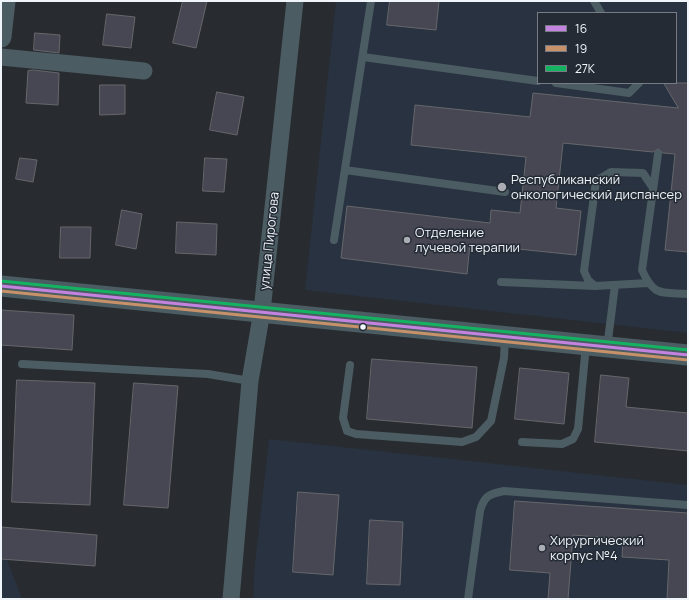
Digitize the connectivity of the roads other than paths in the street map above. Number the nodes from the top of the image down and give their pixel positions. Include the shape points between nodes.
1 (5, 1) edge
2 (295, 1) edge
3 (371, 1) edge
4 (594, 1) edge
5 (600, 12) edge
6 (1, 37) edge
7 (1, 57) edge
8 (363, 57) junction
9 (144, 71) dead end
10 (537, 80) edge
11 (563, 84) edge
12 (638, 84) edge
13 (658, 154) dead end
14 (345, 170) junction
15 (653, 188) junction
16 (505, 192) dead end
17 (334, 240) dead end
18 (501, 282) dead end
19 (648, 283) junction
20 (615, 285) junction
21 (1, 286) edge
22 (595, 286) junction
23 (688, 294) edge
24 (262, 311) junction
25 (505, 338) junction
26 (586, 346) junction
27 (607, 348) junction
28 (688, 355) edge
29 (22, 364) dead end
30 (350, 366) dead end
31 (250, 381) junction
32 (522, 442) dead end
33 (688, 505) edge
34 (231, 599) edge
35 (468, 599) edge

1 - 6 street
2 - 24 street, улица Пирогова
3 - 8 lane
4 - 5 lane
7 - 9 street
8 - 10 lane
8 - 14 lane
11 - 12 lane via 629,93
13 - 15 lane
14 - 16 lane
14 - 17 lane
15 - 19 lane via 642,270
15 - 22 lane via 643,174 611,172 596,181 584,271 588,280
18 - 22 lane
19 - 20 lane
19 - 23 lane via 659,292
20 - 22 lane
20 - 27 lane
21 - 24 street
24 - 25 street
24 - 31 street, улица Пирогова
25 - 26 street
25 - 30 lane via 504,358 491,421 476,437 462,442 356,434 347,431 343,418
26 - 27 street
26 - 32 lane via 578,429 573,439 562,444
27 - 28 street
29 - 31 lane via 208,374
31 - 34 street, улица Пирогова
33 - 35 lane via 504,491 492,494 483,500 480,511

